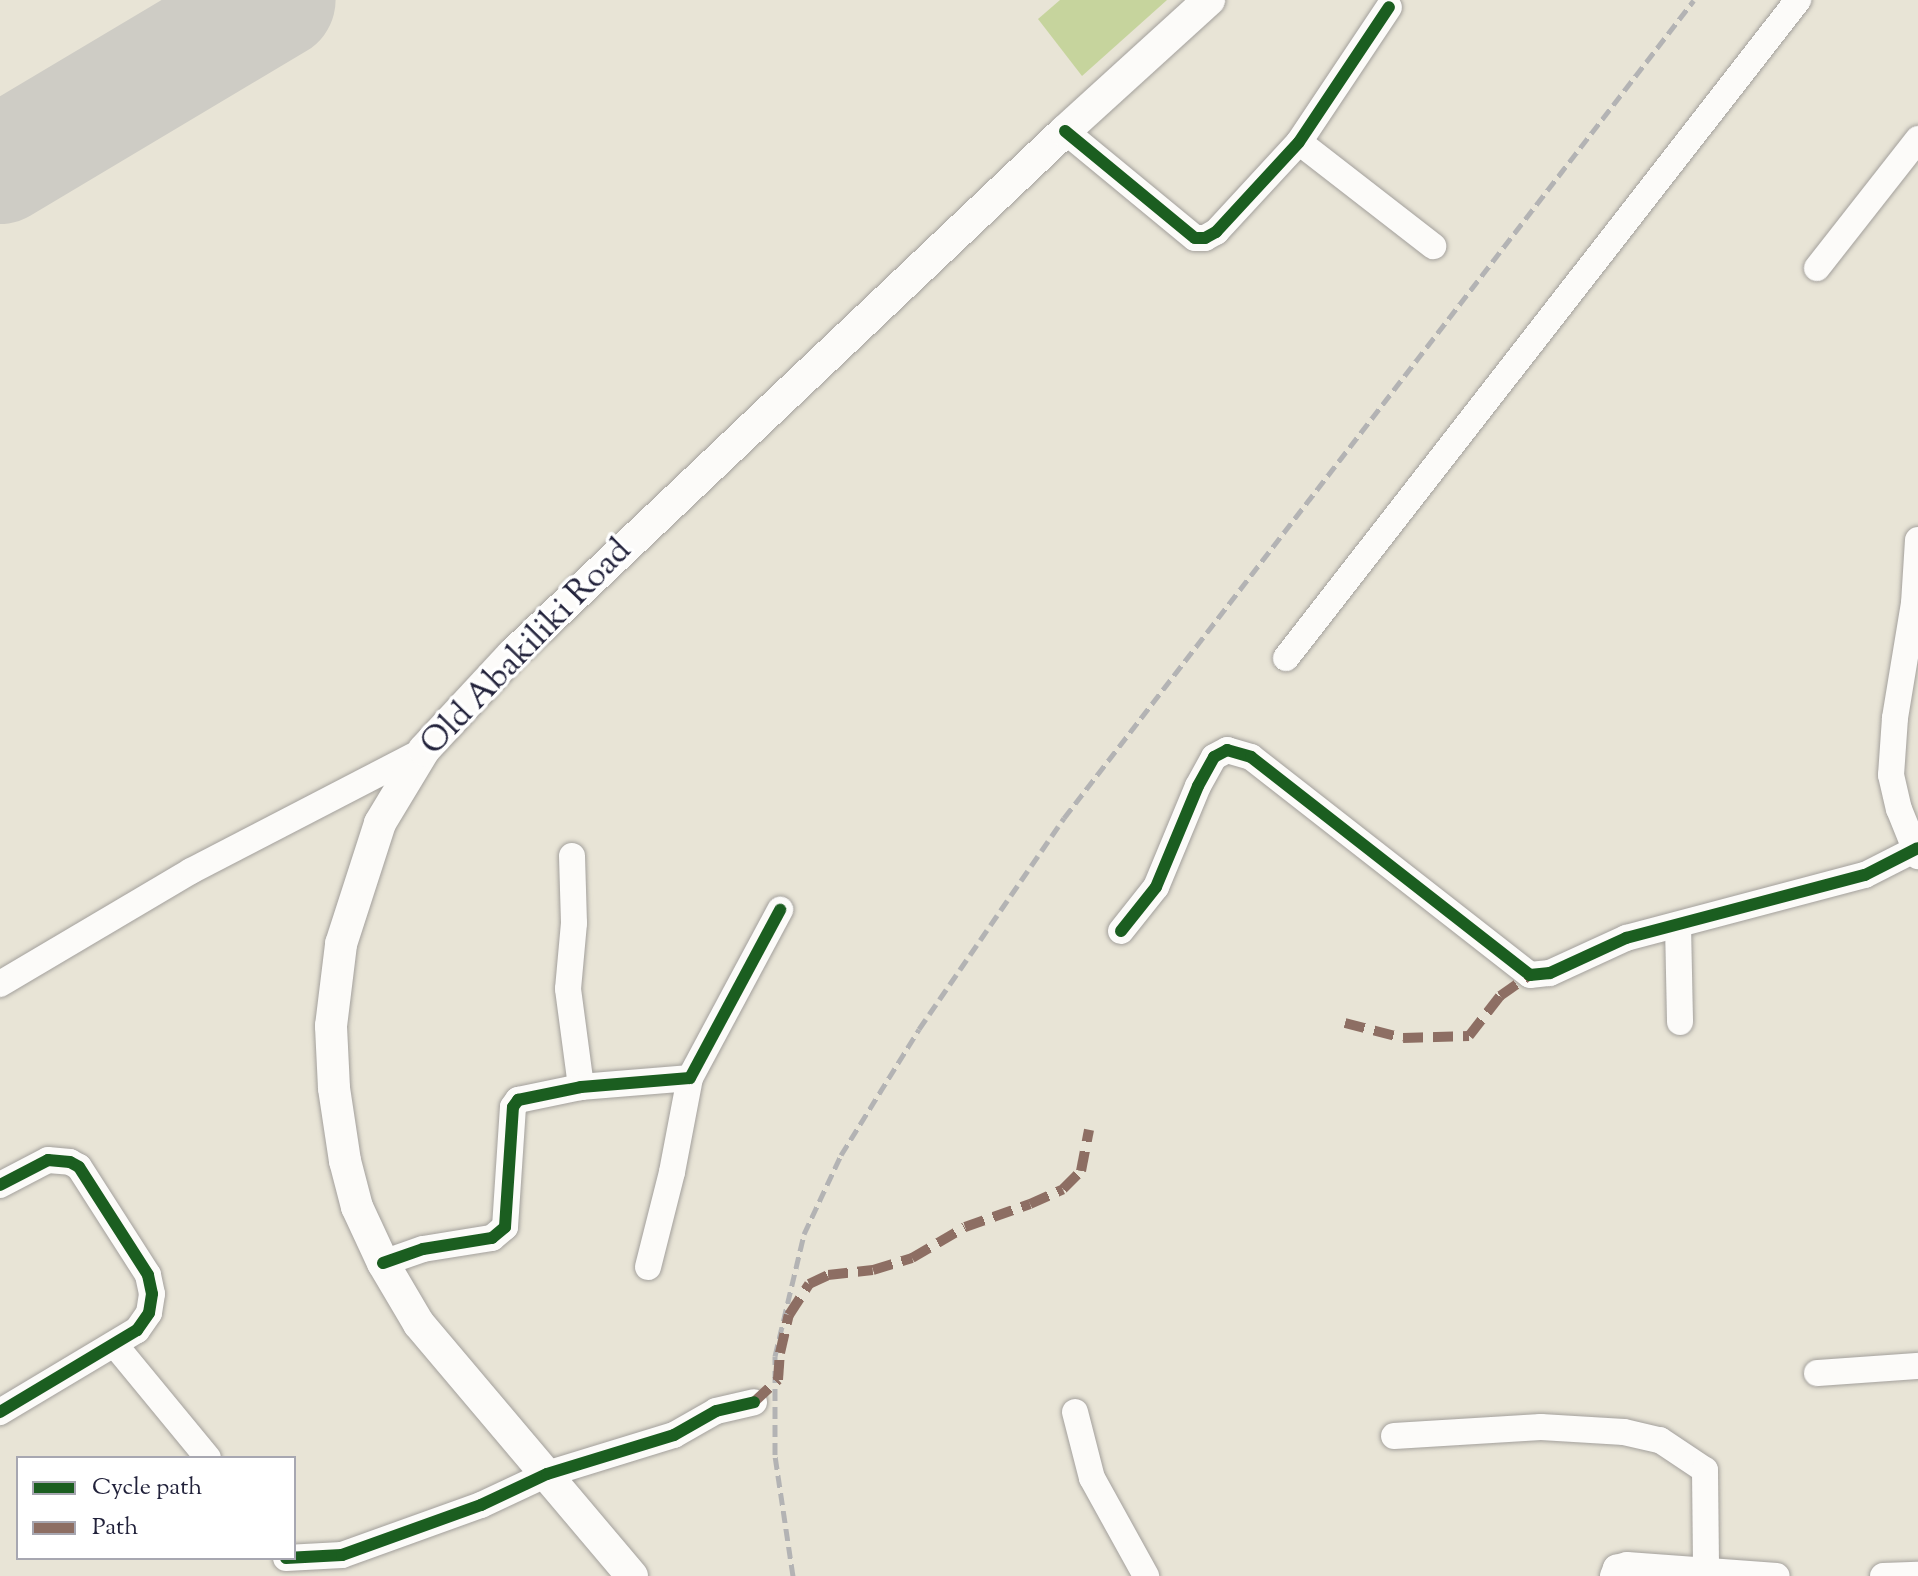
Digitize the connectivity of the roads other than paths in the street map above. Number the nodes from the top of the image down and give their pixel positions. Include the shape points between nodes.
1 (1209, 0) edge
2 (1798, 0) edge
3 (1389, 7) dead end
4 (1065, 131) junction
5 (1918, 139) edge
6 (1299, 142) junction
7 (1433, 246) dead end
8 (1817, 268) dead end
9 (1918, 540) edge
10 (1286, 658) dead end
11 (424, 750) junction
12 (1917, 850) edge
13 (572, 856) dead end
14 (780, 910) dead end
15 (1678, 925) junction
16 (1121, 931) dead end
17 (0, 984) edge
18 (1680, 1022) dead end
19 (690, 1078) junction
20 (581, 1087) junction
21 (0, 1185) edge
22 (383, 1263) junction
23 (648, 1267) dead end
24 (115, 1345) junction
25 (1918, 1366) edge
26 (1817, 1373) dead end
27 (754, 1402) dead end
28 (0, 1412) edge
29 (1075, 1412) dead end
30 (1394, 1436) dead end
31 (206, 1456) edge
32 (547, 1474) junction
33 (296, 1557) edge
34 (1706, 1569) junction
35 (1918, 1575) edge
36 (632, 1576) edge
37 (1146, 1576) edge
38 (1613, 1576) edge
39 (1777, 1576) edge
40 (1883, 1576) edge

1 - 4 main road, Old Abakiliki Road
2 - 10 street
3 - 6 street
4 - 6 street via 1195,238 1216,232
4 - 11 main road, Old Abakiliki Road via 590,578
5 - 8 street
6 - 7 street
9 - 12 street via 1891,775
11 - 17 street via 191,871
11 - 22 main road, Old Abakiliki Road via 380,823 341,944 331,1026 345,1161 357,1207
12 - 15 street via 1865,875
13 - 20 street via 574,923 568,989
14 - 19 street
15 - 16 street via 1626,938 1550,973 1530,975 1251,757 1227,750 1214,757 1198,786 1156,887
15 - 18 street
19 - 20 street
19 - 23 street
20 - 22 street via 518,1100 513,1107 508,1206 499,1234
21 - 24 street via 48,1160 70,1162 87,1175 148,1275 152,1294 149,1313 137,1330
22 - 32 main road, Old Abakiliki Road via 419,1324
24 - 28 street
24 - 31 street
25 - 26 street
27 - 32 street via 716,1411 674,1435
29 - 37 street via 1092,1478
30 - 34 street via 1541,1427 1624,1432 1660,1440 1705,1470
32 - 33 street via 481,1505 342,1555
32 - 36 main road, Old Abakiliki Road
34 - 38 street via 1627,1565 1616,1568
34 - 39 street
35 - 40 street

